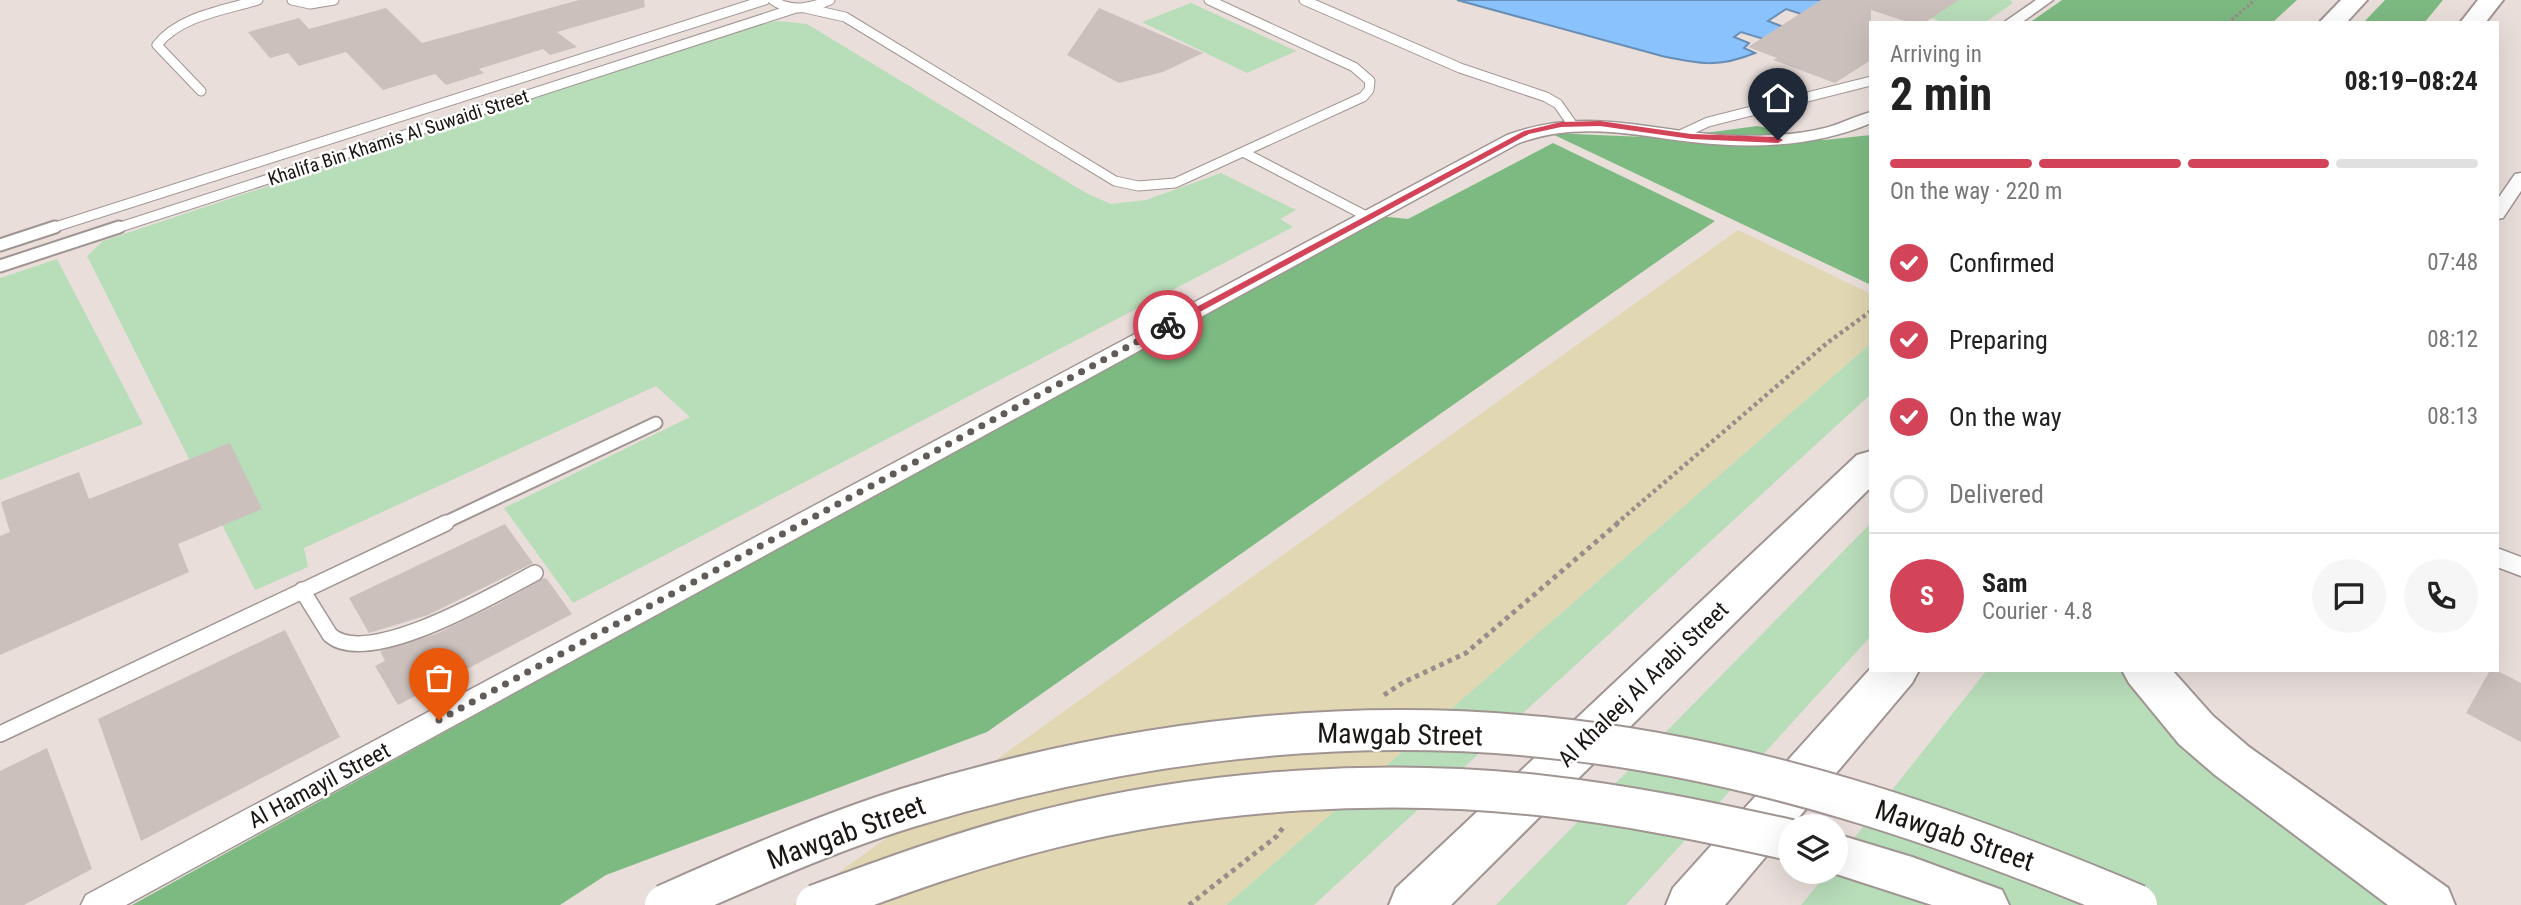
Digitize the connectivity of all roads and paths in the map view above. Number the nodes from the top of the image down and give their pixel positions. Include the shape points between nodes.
1 (258, 0) edge
2 (292, 0) edge
3 (334, 0) edge
4 (765, 0) edge
5 (773, 0) edge
6 (830, 0) edge
7 (837, 0) edge
8 (1209, 0) edge
9 (1304, 0) edge
10 (2046, 0) edge
11 (2255, 0) edge
12 (2355, 0) edge
13 (2491, 0) edge
14 (800, 8) junction
15 (845, 16) junction
16 (2013, 21) edge
17 (2230, 21) edge
18 (2332, 21) edge
19 (2474, 21) edge
20 (1869, 82) edge
21 (201, 92) dead end
22 (1869, 118) edge
23 (1572, 124) junction
24 (1680, 135) junction
25 (1245, 153) junction
26 (2521, 178) edge
27 (2499, 211) edge
28 (1368, 216) junction
29 (71, 222) junction
30 (79, 240) junction
31 (0, 245) edge
32 (0, 267) edge
33 (1869, 312) edge
34 (656, 423) dead end
35 (1869, 466) edge
36 (2499, 558) edge
37 (2521, 568) edge
38 (535, 573) dead end
39 (302, 590) junction
40 (1893, 672) edge
41 (2147, 672) edge
42 (1374, 702) dead end
43 (0, 734) edge
44 (1292, 815) dead end
45 (1778, 837) edge
46 (1848, 858) edge
47 (97, 905) edge
48 (666, 905) edge
49 (816, 905) edge
50 (1189, 905) edge
51 (1415, 905) edge
52 (1692, 905) edge
53 (1986, 905) edge
54 (2137, 905) edge
55 (2428, 905) edge

1 - 21 lane via 178,27 160,39 157,45
2 - 3 lane via 310,4
4 - 29 lane, Khalifa Bin Khamis Al Suwaidi Street
5 - 14 lane
6 - 14 lane
7 - 15 lane
8 - 25 lane via 1354,67 1370,81 1363,97
9 - 23 lane via 1460,68 1546,97 1558,104
10 - 16 street
11 - 17 path
12 - 18 highway
13 - 19 highway
14 - 15 lane
14 - 30 lane, Khalifa Bin Khamis Al Suwaidi Street
15 - 25 lane via 1115,181 1163,186
20 - 24 lane via 1708,122
22 - 24 street, Al Hamayil Street via 1830,133 1778,140
23 - 24 street, Al Hamayil Street via 1620,125
23 - 28 street, Al Hamayil Street via 1513,139
25 - 28 lane
26 - 27 street
28 - 47 street, Al Hamayil Street
29 - 30 lane
29 - 31 lane, Khalifa Bin Khamis Al Suwaidi Street
30 - 32 lane, Khalifa Bin Khamis Al Suwaidi Street
33 - 42 path via 1827,343 1466,653 1404,682
34 - 39 lane
35 - 51 highway, Al Khaleej Al Arabi Street
36 - 37 street
38 - 39 lane via 409,634 375,645 334,639
39 - 43 lane
40 - 52 highway
41 - 55 highway via 2196,730 2232,761
44 - 50 path via 1277,836
45 - 49 main road, bridge via 1667,813 1551,795 1436,787 1323,788 1209,798 1095,818 979,847
46 - 53 main road
48 - 54 main road, Mawgab Street, bridge via 836,831 959,791 1079,762 1197,742 1314,732 1430,730 1548,738 1654,753 1791,782 1919,820 2053,868

